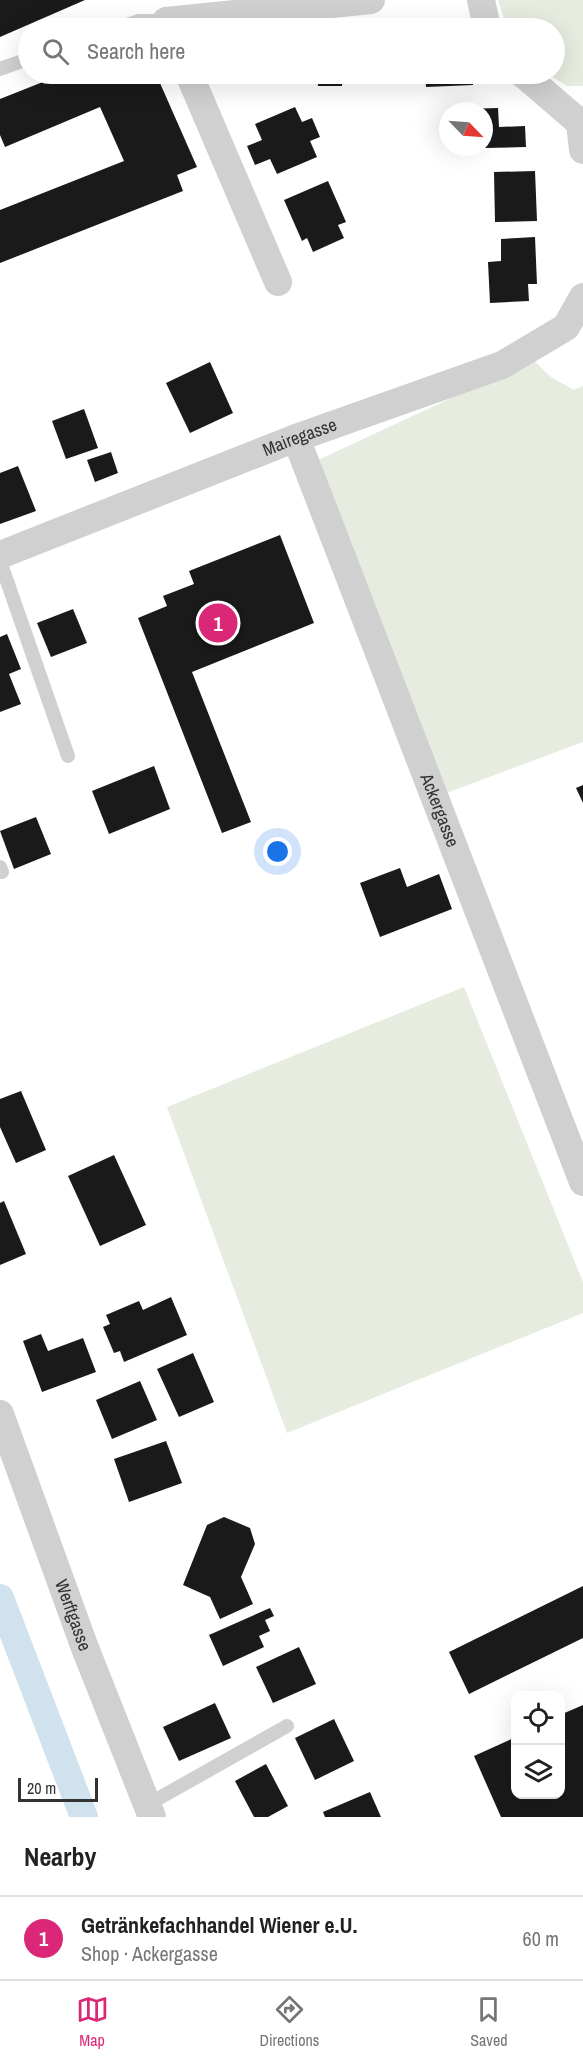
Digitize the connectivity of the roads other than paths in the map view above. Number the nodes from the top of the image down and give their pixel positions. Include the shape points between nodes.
1 (370, 0) edge
2 (481, 0) edge
3 (225, 18) edge
4 (484, 18) edge
5 (18, 63) edge
6 (0, 69) edge
7 (193, 84) edge
8 (533, 84) edge
9 (582, 131) edge
10 (278, 282) dead end
11 (583, 297) edge
12 (296, 438) junction
13 (0, 555) edge
14 (0, 561) edge
15 (68, 756) dead end
16 (583, 1182) edge
17 (0, 1414) edge
18 (287, 1726) dead end
19 (150, 1811) edge

1 - 3 street
2 - 4 street
5 - 6 lane
7 - 10 street
8 - 9 street
11 - 12 street, Mairegasse via 566,327 502,365
12 - 13 street, Mairegasse
12 - 16 street, Ackergasse
14 - 15 lane
17 - 19 street, Werftgasse via 85,1648
18 - 19 lane

